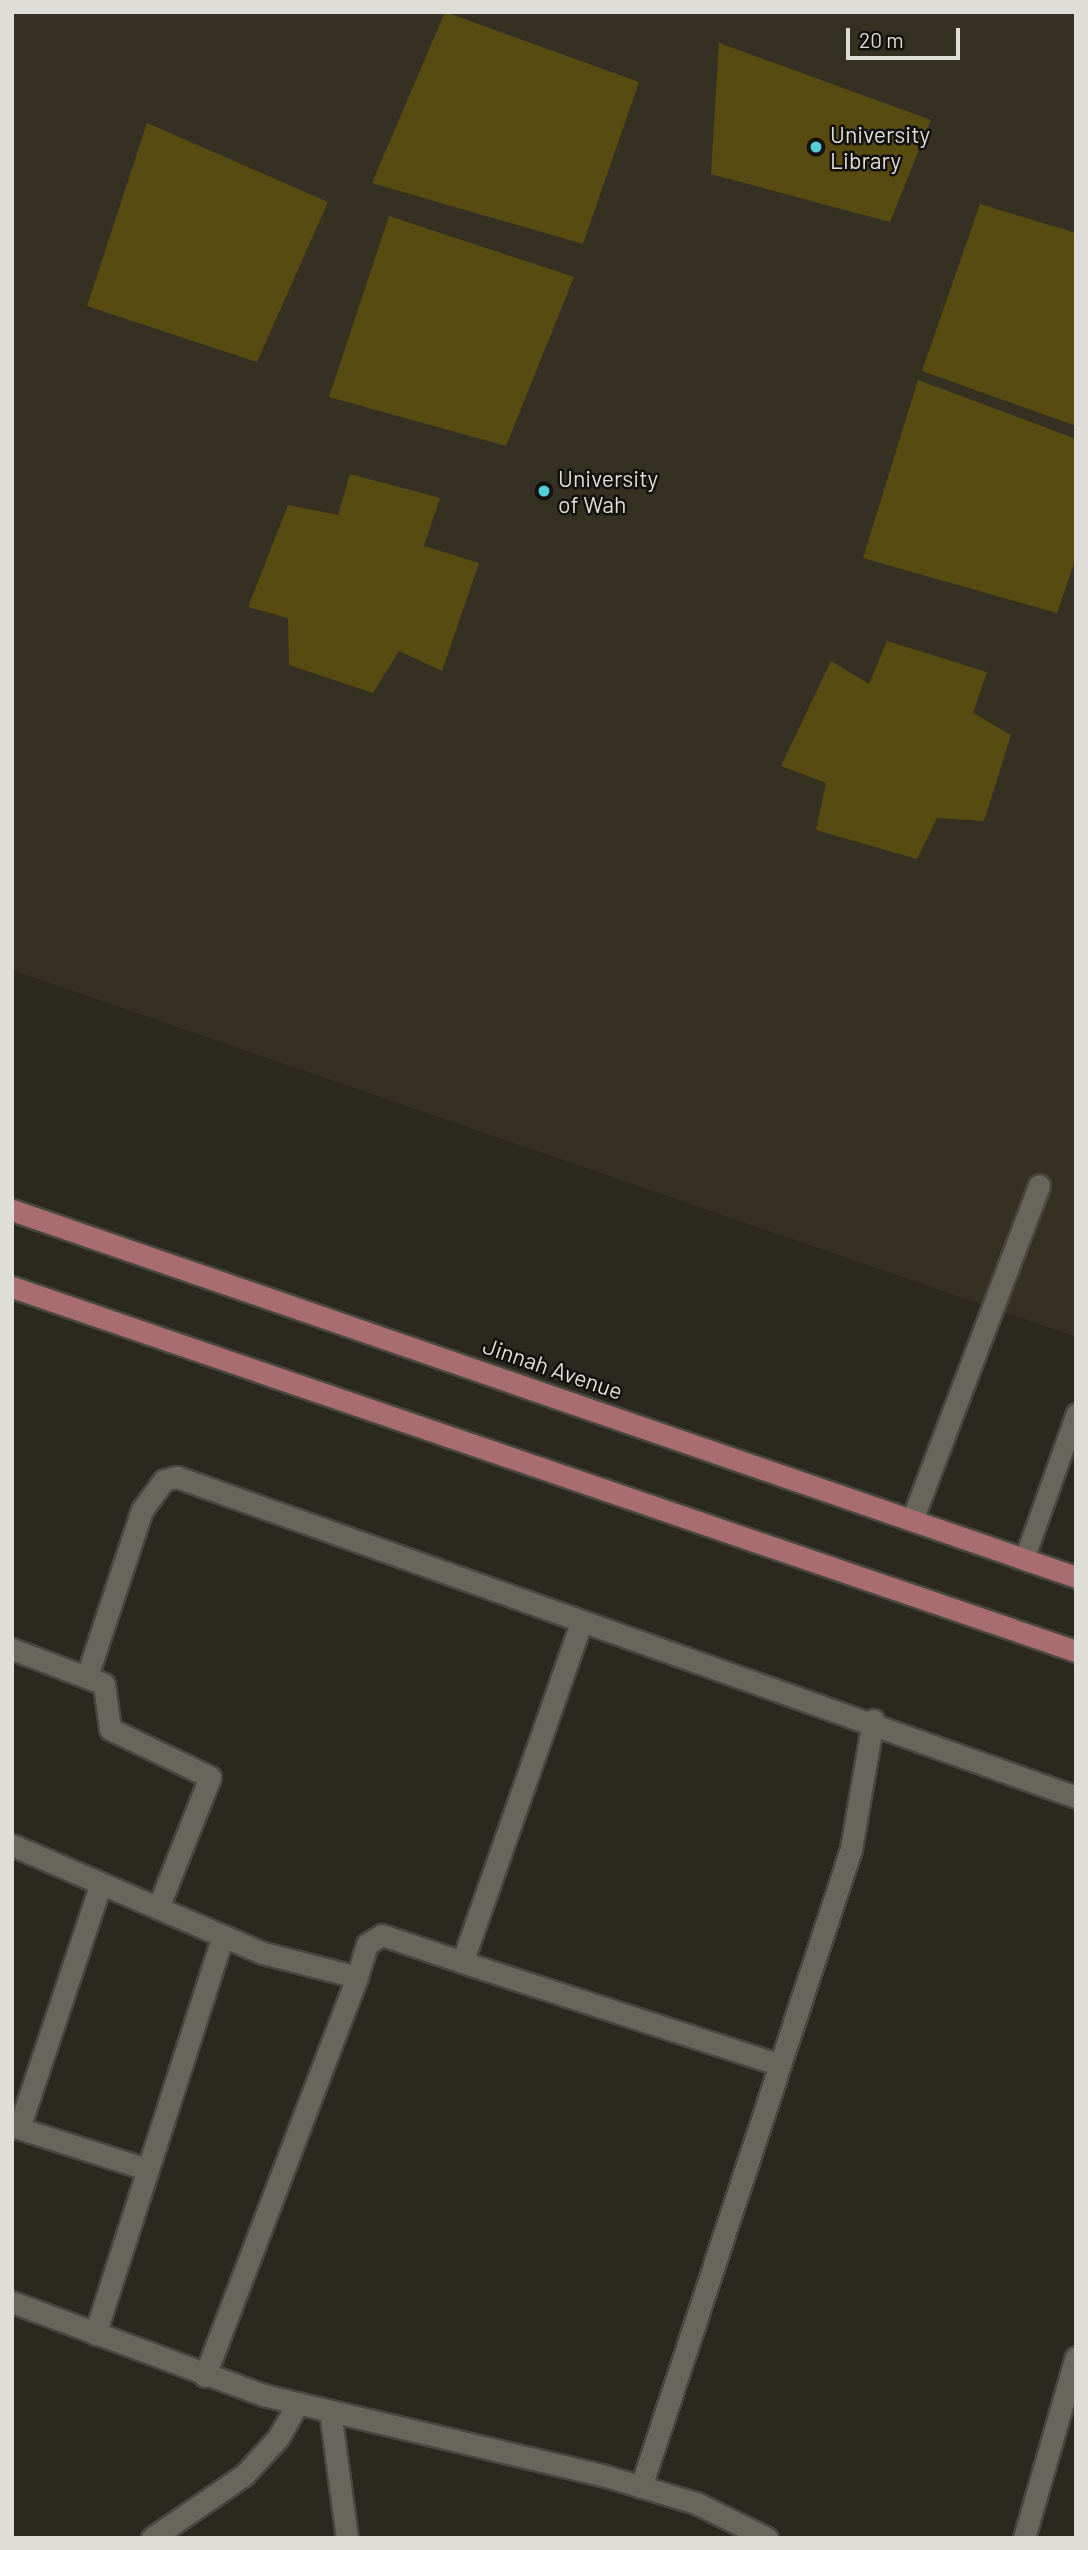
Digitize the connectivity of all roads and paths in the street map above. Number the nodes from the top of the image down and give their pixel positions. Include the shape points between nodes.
1 (1039, 1185) dead end
2 (12, 1210) edge
3 (12, 1287) edge
4 (1076, 1413) edge
5 (912, 1520) junction
6 (1024, 1559) junction
7 (1076, 1577) edge
8 (581, 1623) junction
9 (12, 1649) edge
10 (1076, 1651) edge
11 (87, 1676) junction
12 (873, 1720) junction
13 (1076, 1797) edge
14 (12, 1845) edge
15 (101, 1883) junction
16 (158, 1908) junction
17 (223, 1936) junction
18 (462, 1962) junction
19 (358, 1977) junction
20 (780, 2065) junction
21 (15, 2127) edge
22 (147, 2169) junction
23 (12, 2302) edge
24 (95, 2334) junction
25 (1076, 2357) edge
26 (205, 2376) junction
27 (298, 2403) junction
28 (330, 2411) junction
29 (642, 2487) junction
30 (738, 2532) edge
31 (152, 2538) edge
32 (346, 2538) edge
33 (767, 2538) edge
34 (1024, 2538) edge

1 - 5 street
2 - 5 main road, Jinnah Avenue
3 - 10 main road
4 - 6 lane
5 - 6 main road, Jinnah Avenue
6 - 7 main road, Jinnah Avenue
8 - 11 street via 177,1477 164,1480 142,1510
8 - 12 street
8 - 18 street
9 - 11 street
11 - 16 street via 104,1684 110,1729 210,1777
12 - 13 street
12 - 20 street via 851,1849
14 - 15 street
15 - 16 street
15 - 21 street
16 - 17 street
17 - 19 street via 263,1953
17 - 22 street
18 - 19 street via 382,1935 367,1944
18 - 20 street
19 - 26 street
20 - 29 street
21 - 22 street
22 - 24 street
23 - 24 street
24 - 26 street
25 - 34 street
26 - 27 street
27 - 28 street
27 - 31 street via 278,2438 244,2475
28 - 29 street
28 - 32 street
29 - 30 street
30 - 33 street

